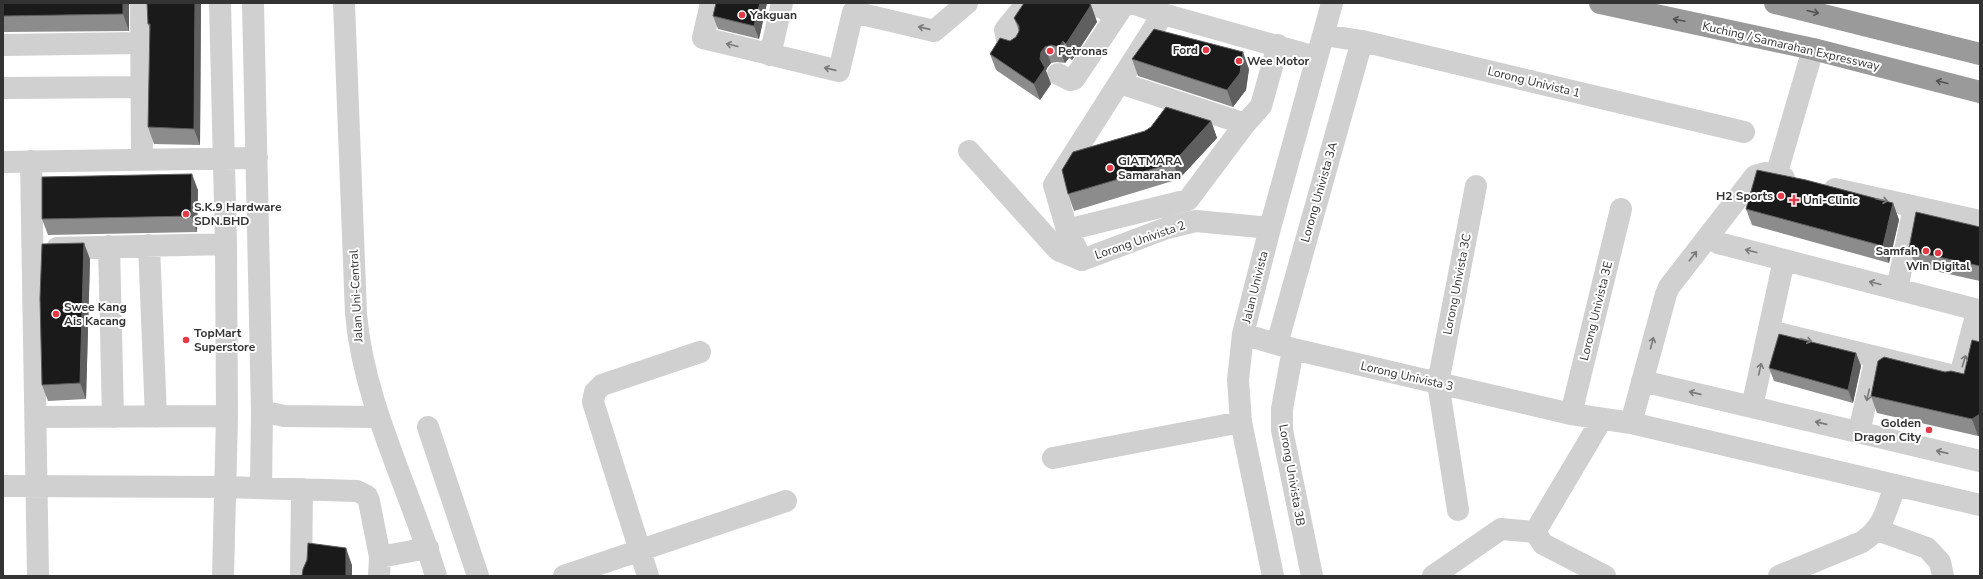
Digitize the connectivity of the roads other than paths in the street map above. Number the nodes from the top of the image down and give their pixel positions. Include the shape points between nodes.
1 (141, 3) edge
2 (220, 3) edge
3 (253, 3) edge
4 (344, 3) edge
5 (711, 3) edge
6 (782, 3) edge
7 (967, 3) edge
8 (1027, 3) edge
9 (1090, 3) edge
10 (1121, 3) edge
11 (1125, 3) edge
12 (1132, 3) edge
13 (1332, 3) edge
14 (1600, 3) edge
15 (1775, 3) edge
16 (1163, 14) junction
17 (1324, 35) junction
18 (1362, 40) junction
19 (141, 43) junction
20 (3, 45) edge
21 (1013, 45) edge
22 (1278, 45) junction
23 (1812, 49) junction
24 (1980, 54) edge
25 (770, 55) junction
26 (1316, 57) junction
27 (1058, 74) dead end
28 (1120, 83) junction
29 (143, 87) junction
30 (3, 88) edge
31 (1980, 92) edge
32 (1174, 101) junction
33 (1160, 118) edge
34 (1245, 124) junction
35 (1744, 132) dead end
36 (1102, 148) edge
37 (969, 151) dead end
38 (1072, 156) junction
39 (256, 158) junction
40 (224, 159) junction
41 (142, 160) junction
42 (31, 161) junction
43 (3, 162) edge
44 (1776, 176) junction
45 (1476, 186) dead end
46 (1914, 207) junction
47 (1622, 209) dead end
48 (1980, 221) edge
49 (1270, 228) junction
50 (1067, 230) junction
51 (1718, 243) dead end
52 (226, 244) junction
53 (149, 245) junction
54 (109, 246) junction
55 (34, 248) junction
56 (1082, 260) junction
57 (1784, 260) junction
58 (1897, 289) junction
59 (1768, 331) junction
60 (1244, 334) junction
61 (1285, 347) junction
62 (700, 352) dead end
63 (1876, 357) junction
64 (1642, 381) junction
65 (1438, 383) junction
66 (1752, 407) junction
67 (262, 411) junction
68 (1571, 414) junction
69 (227, 416) junction
70 (379, 416) junction
71 (37, 417) junction
72 (156, 417) junction
73 (113, 418) junction
74 (1602, 420) junction
75 (1241, 422) junction
76 (1630, 423) junction
77 (428, 427) dead end
78 (1859, 432) junction
79 (1053, 458) dead end
80 (1980, 461) edge
81 (1895, 485) junction
82 (3, 486) edge
83 (38, 486) junction
84 (225, 487) junction
85 (261, 488) junction
86 (302, 489) junction
87 (786, 500) dead end
88 (1980, 505) edge
89 (1458, 510) dead end
90 (1876, 530) junction
91 (1534, 532) junction
92 (428, 548) junction
93 (639, 549) junction
94 (379, 567) edge
95 (38, 576) edge
96 (223, 576) edge
97 (301, 576) edge
98 (436, 576) edge
99 (478, 576) edge
100 (564, 576) edge
101 (648, 576) edge
102 (1273, 576) edge
103 (1312, 576) edge
104 (1433, 576) edge
105 (1605, 576) edge
106 (1779, 576) edge
107 (1943, 576) edge

1 - 19 street
2 - 40 street
3 - 39 street
4 - 70 street, Jalan Uni-Central via 356,314 359,345
25 -> 5 street via 703,38
6 - 25 street
7 -> 25 street via 934,31 853,12 839,71
8 - 21 street via 1005,30 1007,39
9 - 10 street via 1105,9
11 - 27 street via 1074,79 1070,80
12 - 16 street
13 - 17 street, Jalan Univista
23 -> 14 highway, Kuching / Samarahan Expressway
15 -> 24 highway
16 - 22 street
16 - 28 street
17 - 18 street, Lorong Univista 1
17 - 26 street, Jalan Univista
18 - 35 street, Lorong Univista 1
18 - 61 street, Lorong Univista 3A
19 - 20 street
19 - 29 street
22 - 26 street
22 - 34 street via 1261,106
31 -> 23 highway, Kuching / Samarahan Expressway
23 - 44 street
26 - 49 street, Jalan Univista
28 - 32 street
28 - 38 street
29 - 30 street
29 - 41 street
32 - 33 street
32 - 34 street
34 - 50 street via 1188,200
36 - 38 street
37 - 56 street via 1058,250
38 - 50 street via 1054,185
39 - 40 street
39 - 67 street
40 - 41 street
40 - 52 street
41 - 42 street
42 - 43 street
42 - 55 street
44 -> 46 street
64 -> 44 street via 1669,287 1755,176 1765,173
45 - 65 street, Lorong Univista 3C
46 - 48 street
46 - 58 street
47 - 68 street, Lorong Univista 3E
49 - 56 street, Lorong Univista 2 via 1196,221 1167,228
49 - 60 street, Jalan Univista
50 - 56 street
57 -> 51 street
52 - 53 street
52 - 69 street
53 - 54 street
53 - 72 street
54 - 55 street
54 - 73 street
55 - 71 street
58 -> 57 street
57 - 59 street
63 -> 58 street via 1954,376 1961,372 1977,312 1974,309
59 -> 63 street
66 -> 59 street
60 - 61 street, Lorong Univista 3
60 - 75 street, Jalan Univista via 1238,380
61 - 65 street, Lorong Univista 3
61 - 103 street, Lorong Univista 3B via 1282,430
62 - 93 street via 602,385 595,392 593,402
63 -> 78 street
66 -> 64 street
64 - 76 street
65 - 68 street, Lorong Univista 3
65 - 89 street, Lorong Univista 3C
78 -> 66 street
67 - 70 street via 284,416
67 - 85 street
68 - 74 street, Lorong Univista 3
69 - 72 street
69 - 84 street
70 - 92 street, Jalan Uni-Central
71 - 73 street
71 - 83 street
72 - 73 street
74 - 76 street, Lorong Univista 3
74 - 91 street
75 - 79 street
75 - 102 street, Jalan Univista
76 - 81 street, Lorong Univista 3
77 - 99 street
80 -> 78 street
81 - 88 street, Lorong Univista 3
81 - 90 street via 1883,521
82 - 83 street
83 - 84 street
83 - 95 street
84 - 85 street
84 - 96 street
85 - 86 street
86 - 94 street via 357,491 366,496 369,501
86 - 97 street
87 - 93 street
90 - 106 street via 1862,542
90 - 107 street via 1927,548 1940,562
91 - 104 street via 1501,529
91 - 105 street via 1543,544
92 - 94 street
92 - 98 street, Jalan Uni-Central
93 - 100 street
93 - 101 street

